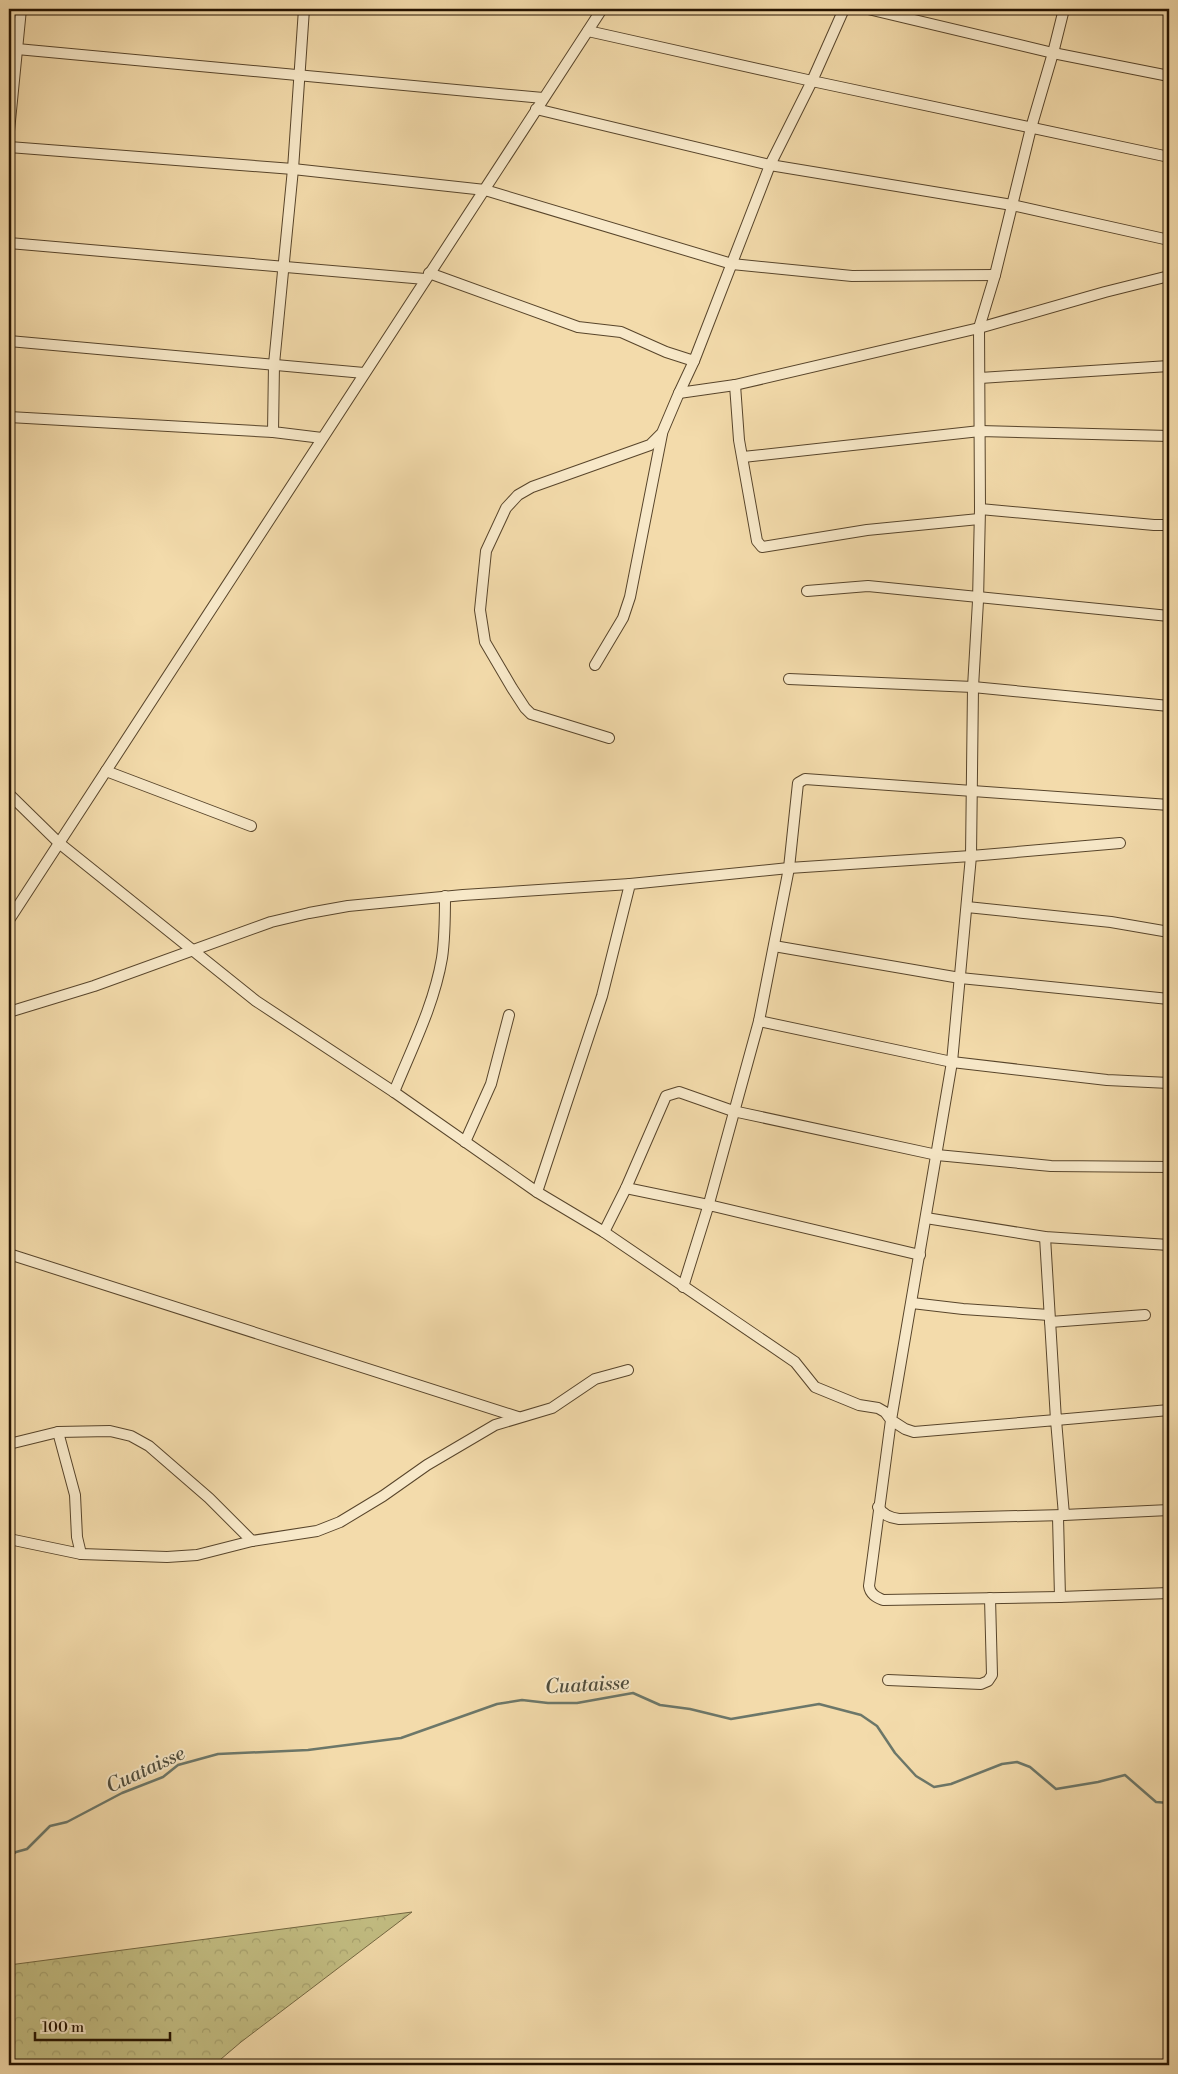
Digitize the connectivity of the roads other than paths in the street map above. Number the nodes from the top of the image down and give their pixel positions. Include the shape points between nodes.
1 (21, 9) edge
2 (304, 9) edge
3 (602, 9) edge
4 (844, 9) edge
5 (868, 9) edge
6 (1064, 9) edge
7 (9, 21) edge
8 (20, 22) junction
9 (588, 31) junction
10 (17, 49) junction
11 (1053, 53) junction
12 (298, 75) junction
13 (1169, 76) edge
14 (812, 80) junction
15 (543, 98) junction
16 (536, 109) junction
17 (1030, 128) junction
18 (9, 131) edge
19 (9, 146) edge
20 (1169, 157) edge
21 (770, 164) junction
22 (292, 169) junction
23 (485, 190) junction
24 (1012, 205) junction
25 (1169, 240) edge
26 (9, 243) edge
27 (732, 264) junction
28 (283, 268) junction
29 (995, 275) junction
30 (427, 276) junction
31 (1169, 276) edge
32 (979, 328) junction
33 (9, 341) edge
34 (694, 361) junction
35 (274, 364) junction
36 (1169, 366) edge
37 (364, 373) junction
38 (980, 378) junction
39 (735, 385) junction
40 (679, 393) junction
41 (9, 417) edge
42 (980, 431) junction
43 (273, 432) junction
44 (662, 433) junction
45 (1169, 436) edge
46 (322, 438) junction
47 (743, 457) junction
48 (979, 514) junction
49 (1169, 525) edge
50 (807, 591) dead end
51 (978, 596) junction
52 (1169, 616) edge
53 (595, 665) dead end
54 (789, 679) dead end
55 (974, 687) junction
56 (1169, 706) edge
57 (609, 738) dead end
58 (106, 771) junction
59 (973, 791) junction
60 (9, 794) edge
61 (1169, 805) edge
62 (251, 826) dead end
63 (59, 842) junction
64 (1120, 844) dead end
65 (971, 856) junction
66 (789, 868) junction
67 (630, 884) junction
68 (445, 896) junction
69 (967, 907) junction
70 (11, 912) edge
71 (1169, 932) edge
72 (774, 946) junction
73 (195, 950) junction
74 (960, 978) junction
75 (1169, 999) edge
76 (9, 1012) edge
77 (508, 1015) dead end
78 (759, 1021) junction
79 (952, 1062) junction
80 (1169, 1083) edge
81 (394, 1092) junction
82 (733, 1111) junction
83 (464, 1142) junction
84 (937, 1155) junction
85 (1169, 1168) edge
86 (626, 1188) junction
87 (537, 1192) junction
88 (708, 1205) junction
89 (926, 1218) junction
90 (604, 1232) junction
91 (1044, 1237) junction
92 (1169, 1245) edge
93 (9, 1254) edge
94 (920, 1255) junction
95 (683, 1287) junction
96 (912, 1303) junction
97 (1145, 1315) dead end
98 (1050, 1318) junction
99 (628, 1370) dead end
100 (1169, 1410) edge
101 (518, 1417) junction
102 (891, 1420) junction
103 (1056, 1420) junction
104 (58, 1432) junction
105 (9, 1444) edge
106 (878, 1507) junction
107 (1169, 1510) edge
108 (1061, 1516) junction
109 (9, 1539) edge
110 (252, 1541) junction
111 (80, 1554) junction
112 (1169, 1593) edge
113 (1060, 1597) junction
114 (990, 1598) junction
115 (888, 1680) dead end

1 - 8 street
2 - 12 street
3 - 9 street
4 - 14 street
5 - 11 street
6 - 11 street
7 - 8 street
8 - 10 street
9 - 14 street
9 - 15 street
10 - 12 street
10 - 18 street
11 - 13 street
11 - 17 street
12 - 15 street
12 - 22 street
14 - 17 street
14 - 21 street
15 - 16 street
16 - 21 street
16 - 23 street
17 - 20 street
17 - 24 street
19 - 22 street
21 - 24 street
21 - 27 street
22 - 23 street
22 - 28 street
23 - 27 street
23 - 30 street
24 - 25 street
24 - 29 street
26 - 28 street
27 - 29 street via 852,276
27 - 34 street
28 - 30 street
28 - 35 street
29 - 32 street
30 - 34 street via 578,327 621,332
30 - 37 street
31 - 32 street
32 - 38 street
32 - 39 street
33 - 35 street
34 - 40 street
35 - 37 street
35 - 43 street
36 - 38 street
37 - 46 street
38 - 42 street
39 - 40 street
39 - 47 street
40 - 44 street
41 - 43 street
42 - 45 street
42 - 47 street
42 - 48 street
43 - 46 street
44 - 53 street via 630,597 623,618
44 - 57 street via 646,447 532,487 518,495 506,508 486,551 480,610 483,633 489,651 525,708 538,716
46 - 58 street
47 - 48 street via 757,541 762,547
48 - 49 street
48 - 51 street
50 - 51 street via 868,586
51 - 52 street
51 - 55 street
54 - 55 street
55 - 56 street
55 - 59 street
58 - 62 street
58 - 63 street
59 - 61 street
59 - 65 street
59 - 66 street via 802,780 797,788
60 - 63 street
63 - 70 street
63 - 73 street
64 - 65 street
65 - 66 street
65 - 69 street
66 - 67 street
66 - 72 street
67 - 68 street
67 - 87 street via 602,996
68 - 73 street via 309,913 272,922
68 - 81 street via 442,958 433,998
69 - 71 street via 1111,922
69 - 74 street
72 - 74 street
72 - 78 street
73 - 76 street
73 - 81 street via 256,1000
74 - 75 street
74 - 79 street
77 - 83 street via 491,1084
78 - 79 street
78 - 82 street
79 - 80 street via 1107,1080
79 - 84 street
81 - 83 street
82 - 84 street
82 - 86 street via 679,1092 666,1096
82 - 88 street
83 - 87 street
84 - 85 street via 1051,1166
84 - 89 street
86 - 88 street
86 - 90 street
87 - 90 street
88 - 94 street
88 - 95 street
89 - 91 street
89 - 94 street
90 - 95 street
91 - 92 street
91 - 98 street
93 - 101 street
94 - 96 street
95 - 102 street via 795,1362 815,1387 859,1405 878,1408
96 - 98 street
96 - 102 street
97 - 98 street
98 - 103 street
99 - 101 street via 595,1379 552,1408
100 - 103 street
101 - 110 street via 478,1434 340,1522 317,1532
102 - 103 street via 914,1432
102 - 106 street
103 - 108 street
104 - 105 street
104 - 110 street via 110,1431 137,1439 209,1498
104 - 111 street via 75,1495
106 - 108 street via 891,1518 899,1519
106 - 114 street via 869,1586 872,1594 883,1600
107 - 108 street
108 - 113 street
109 - 111 street
110 - 111 street via 197,1555
112 - 113 street
113 - 114 street
114 - 115 street via 992,1675 988,1680 982,1684

